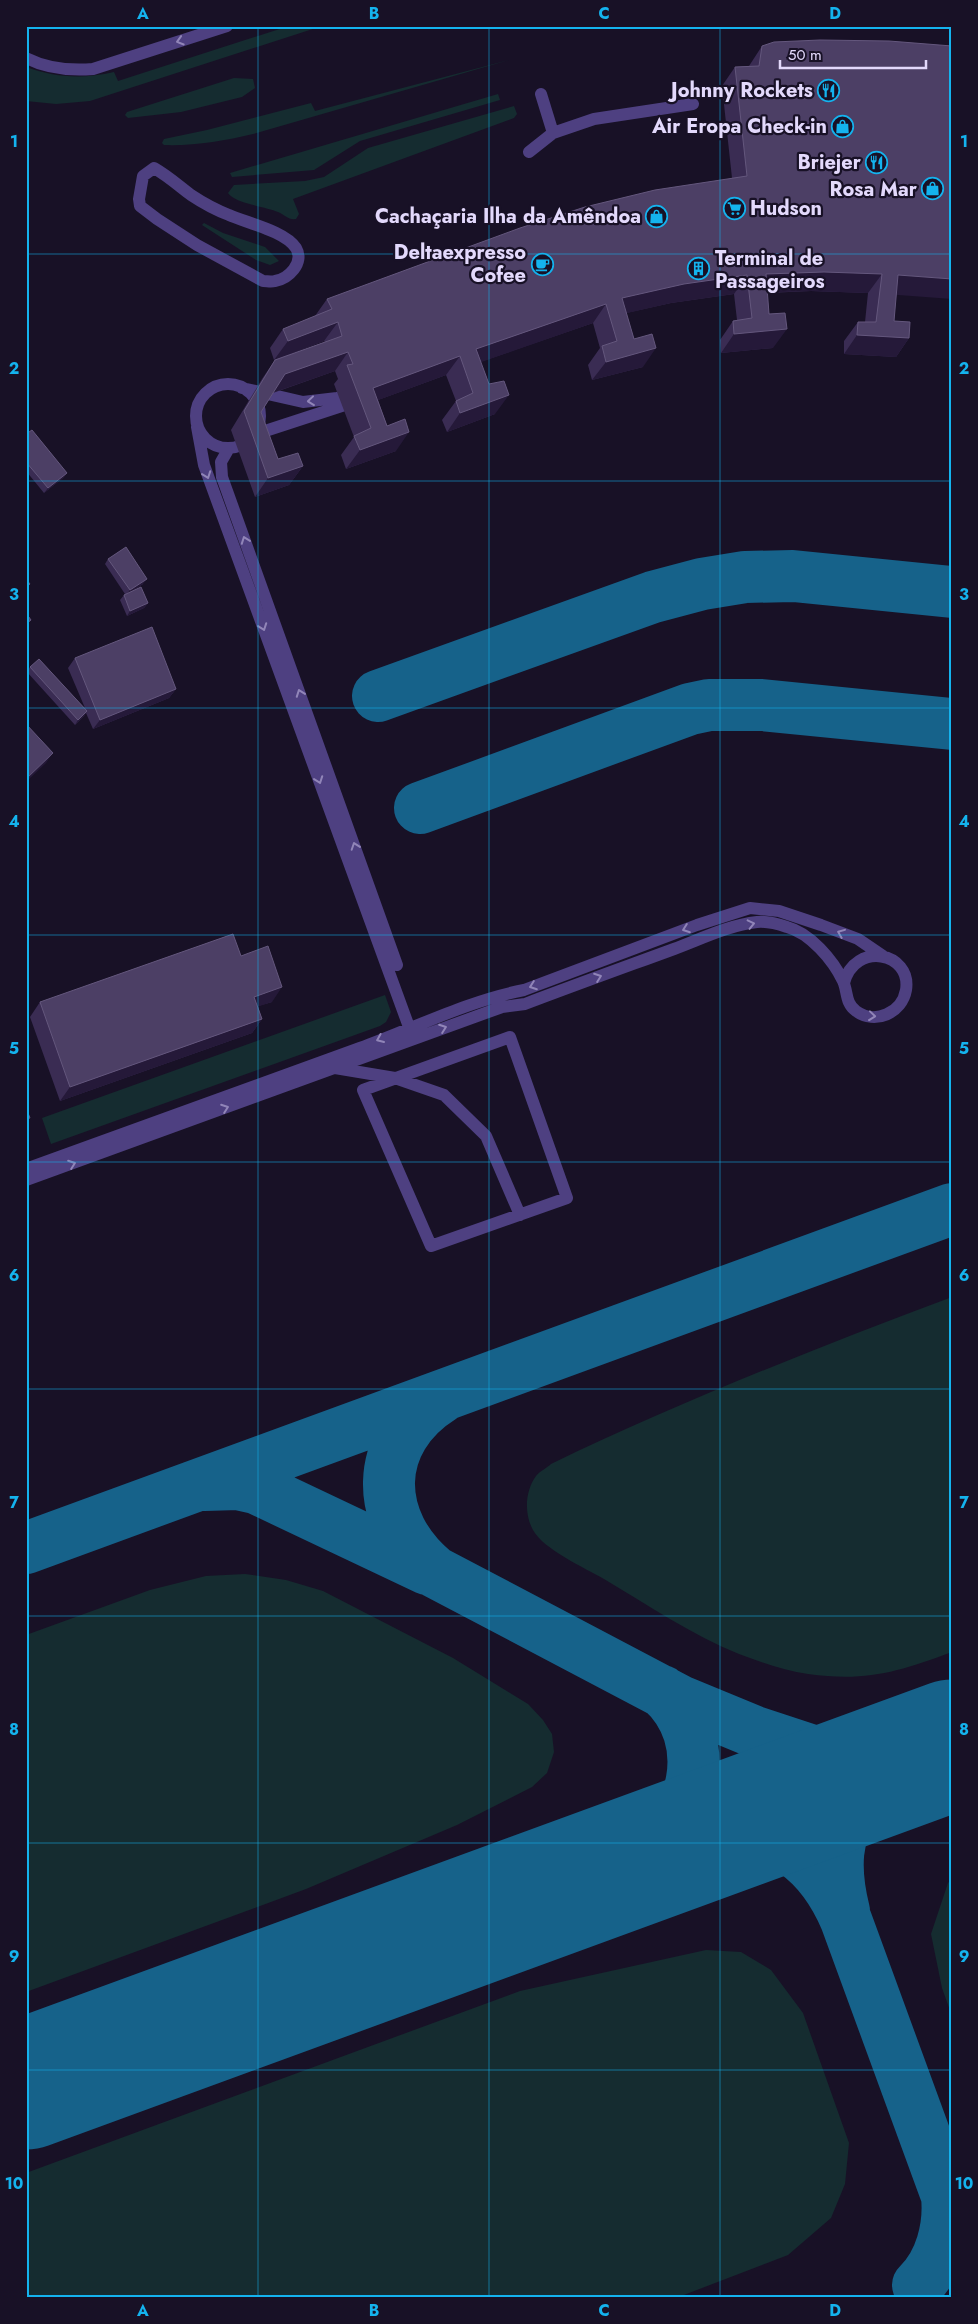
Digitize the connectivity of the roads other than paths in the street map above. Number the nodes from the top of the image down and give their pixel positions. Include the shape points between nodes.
1 (227, 26) edge
2 (26, 58) edge
3 (541, 94) dead end
4 (693, 104) dead end
5 (553, 133) junction
6 (529, 152) dead end
7 (154, 163) joint
8 (242, 388) junction
9 (197, 427) junction
10 (253, 435) junction
11 (228, 448) junction
12 (883, 956) junction
13 (844, 983) junction
14 (413, 1025) junction
15 (335, 1068) junction
16 (395, 1078) junction
17 (26, 1169) edge
18 (26, 1180) edge
19 (520, 1215) junction

1 -> 2 lane via 92,68 71,71
3 - 5 lane
4 - 5 lane via 594,119
5 - 6 lane
7 - 7 lane via 205,203 262,226 289,242 299,256 296,269 274,282 263,280 157,219 140,206 139,199 143,176
8 - 9 lane via 223,385 206,393 197,408
8 - 10 lane via 250,393 259,410 258,426
10 -> 8 lane via 367,392 303,402
9 - 11 lane via 209,442
9 -> 14 lane via 204,466
10 - 11 lane via 242,445
14 -> 11 lane via 317,739 222,477 221,462
12 - 13 lane via 865,956 858,960 846,974
13 -> 12 lane via 849,1004 856,1012 877,1017 897,1009 906,989 905,978 901,968
12 -> 14 lane via 858,939 821,925 779,911 750,908 524,990 498,995
15 -> 13 lane via 502,1007 525,1004 758,921 790,927 802,934 827,957
14 -> 17 lane via 367,1045
15 - 16 lane
18 -> 15 lane
16 - 19 lane via 444,1095 486,1136
16 - 19 lane via 363,1090 431,1246
16 - 19 lane via 510,1037 567,1198

